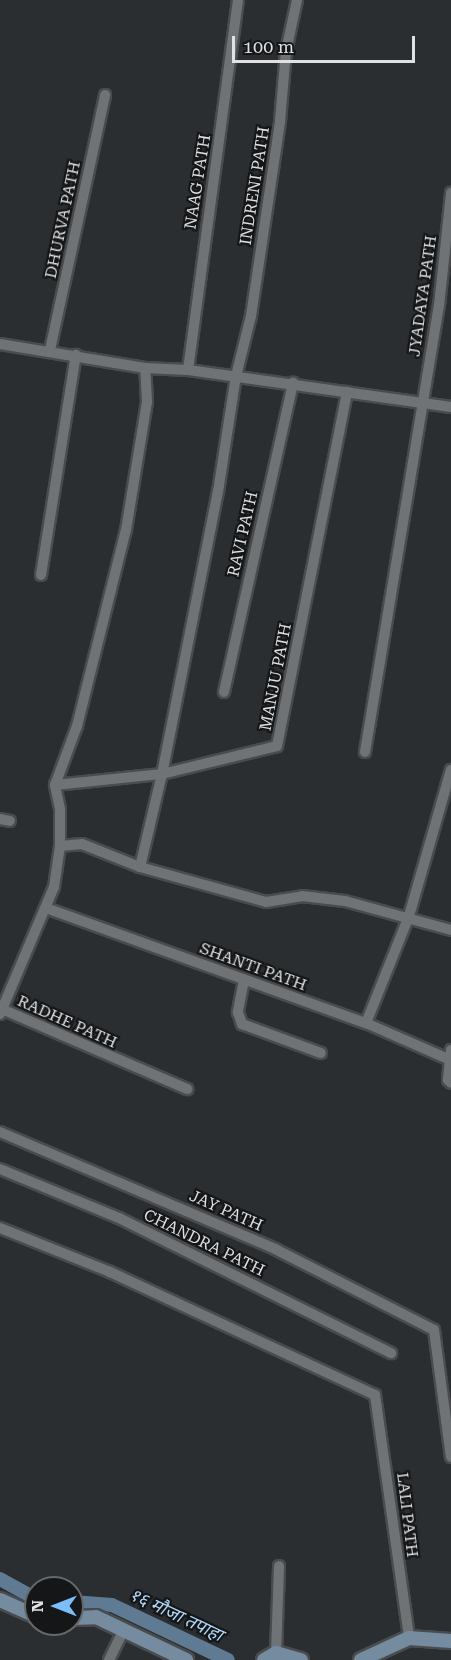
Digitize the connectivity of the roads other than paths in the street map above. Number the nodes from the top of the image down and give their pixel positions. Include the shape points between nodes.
1 (238, 0) edge
2 (297, 0) edge
3 (105, 95) dead end
4 (451, 193) edge
5 (1, 348) edge
6 (50, 350) junction
7 (76, 355) junction
8 (145, 368) junction
9 (188, 370) junction
10 (236, 376) junction
11 (292, 384) junction
12 (347, 392) junction
13 (421, 403) junction
14 (451, 407) edge
15 (41, 575) dead end
16 (224, 692) dead end
17 (364, 752) dead end
18 (451, 770) edge
19 (162, 774) junction
20 (54, 785) junction
21 (60, 846) junction
22 (140, 867) junction
23 (46, 908) junction
24 (408, 916) junction
25 (451, 930) edge
26 (244, 981) junction
27 (1, 1011) edge
28 (366, 1023) junction
29 (321, 1053) dead end
30 (450, 1054) edge
31 (451, 1083) edge
32 (187, 1089) dead end
33 (0, 1132) edge
34 (0, 1169) edge
35 (0, 1228) edge
36 (391, 1353) dead end
37 (451, 1457) edge
38 (279, 1566) dead end
39 (0, 1600) edge
40 (24, 1611) edge
41 (84, 1618) edge
42 (124, 1629) junction
43 (408, 1638) junction
44 (451, 1641) edge
45 (270, 1656) edge
46 (109, 1660) edge
47 (186, 1660) edge
48 (301, 1660) edge
49 (361, 1660) edge

1 - 9 street, NAAG PATH
2 - 10 street, INDRENI PATH via 286,51 280,121 251,316
3 - 6 street, DHURVA PATH
4 - 13 street, JYADAYA PATH via 439,306
5 - 6 street
6 - 7 street
7 - 8 street
7 - 15 street
8 - 9 street
8 - 20 street via 147,402 126,530 77,726
9 - 10 street
10 - 11 street
10 - 19 street, INDRENI PATH via 218,492
11 - 12 street
11 - 16 street, RAVI PATH
12 - 13 street
12 - 19 street, MANJU PATH via 277,746
13 - 14 street
13 - 17 street, JYADAYA PATH
18 - 24 street
19 - 20 street, MANJU PATH
19 - 22 street, INDRENI PATH
20 - 21 street via 60,808
21 - 22 street via 82,844
21 - 23 street via 54,887
22 - 24 street via 266,902 302,896
23 - 26 street, SHANTI PATH
23 - 27 street
24 - 25 street
24 - 28 street
26 - 28 street, SHANTI PATH
26 - 29 street via 238,1012 242,1024
27 - 32 street, RADHE PATH
28 - 30 street, SHANTI PATH
30 - 31 street
33 - 37 street, JAY PATH via 275,1249 434,1330
34 - 36 street, CHANDRA PATH via 119,1218
35 - 43 street, LALI PATH via 193,1309 375,1395
38 - 45 street
39 - 40 street
41 - 42 street via 96,1617
42 - 46 street
42 - 47 street
43 - 44 street
43 - 49 street
45 - 48 street

